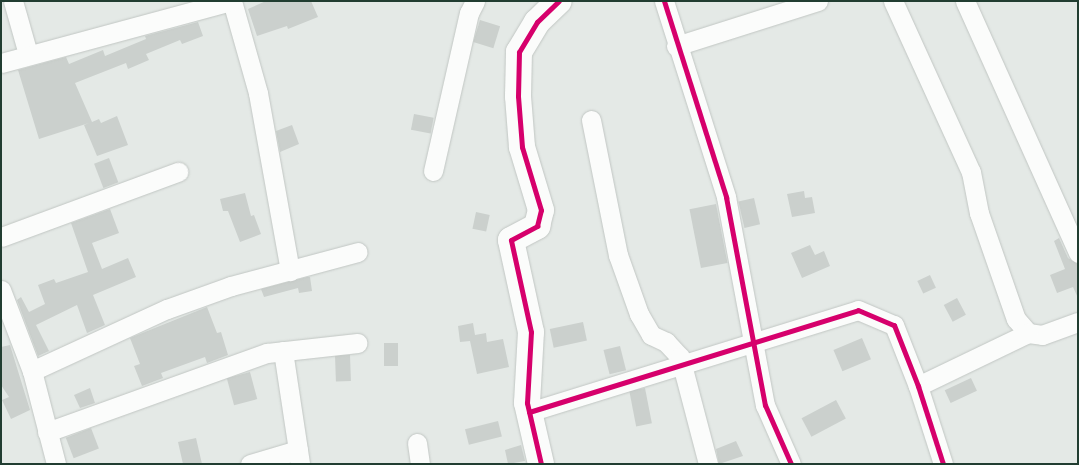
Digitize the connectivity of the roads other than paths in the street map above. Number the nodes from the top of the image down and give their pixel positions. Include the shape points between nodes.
1 (13, 1) edge
2 (232, 1) edge
3 (475, 1) edge
4 (559, 1) edge
5 (664, 1) edge
6 (818, 1) edge
7 (894, 1) edge
8 (965, 1) edge
9 (676, 46) junction
10 (28, 54) junction
11 (1, 63) edge
12 (591, 120) dead end
13 (433, 171) dead end
14 (178, 172) dead end
15 (1, 237) edge
16 (358, 252) dead end
17 (1078, 253) edge
18 (290, 271) junction
19 (1, 290) edge
20 (1078, 322) edge
21 (8, 332) edge
22 (1028, 333) junction
23 (357, 343) dead end
24 (754, 344) junction
25 (283, 351) junction
26 (682, 364) junction
27 (32, 371) junction
28 (918, 386) junction
29 (529, 412) junction
30 (47, 432) junction
31 (417, 443) dead end
32 (299, 457) edge
33 (56, 464) edge
34 (250, 464) edge
35 (420, 464) edge
36 (541, 464) edge
37 (708, 464) edge
38 (791, 464) edge
39 (943, 464) edge

1 - 10 street
2 - 10 street
2 - 18 street via 258,93
3 - 13 street via 468,13
4 - 29 street via 537,22 519,52 522,148 541,210 537,226 511,240 531,332
5 - 9 street
6 - 9 street
7 - 22 street via 971,172 980,213 1016,319
8 - 17 street
9 - 24 street via 726,197
10 - 11 street
12 - 26 street via 618,255 639,314 651,335 666,342
14 - 15 street
16 - 18 street
18 - 27 street via 231,286 167,309
19 - 21 street
20 - 22 street via 1042,335
21 - 27 street
22 - 28 street
23 - 25 street
24 - 26 street
24 - 28 street via 858,310 894,325
24 - 38 street via 765,405
25 - 30 street via 267,353
25 - 32 street
26 - 29 street
26 - 37 street
27 - 30 street
28 - 39 street
29 - 36 street
30 - 33 street
31 - 35 street
32 - 34 street

